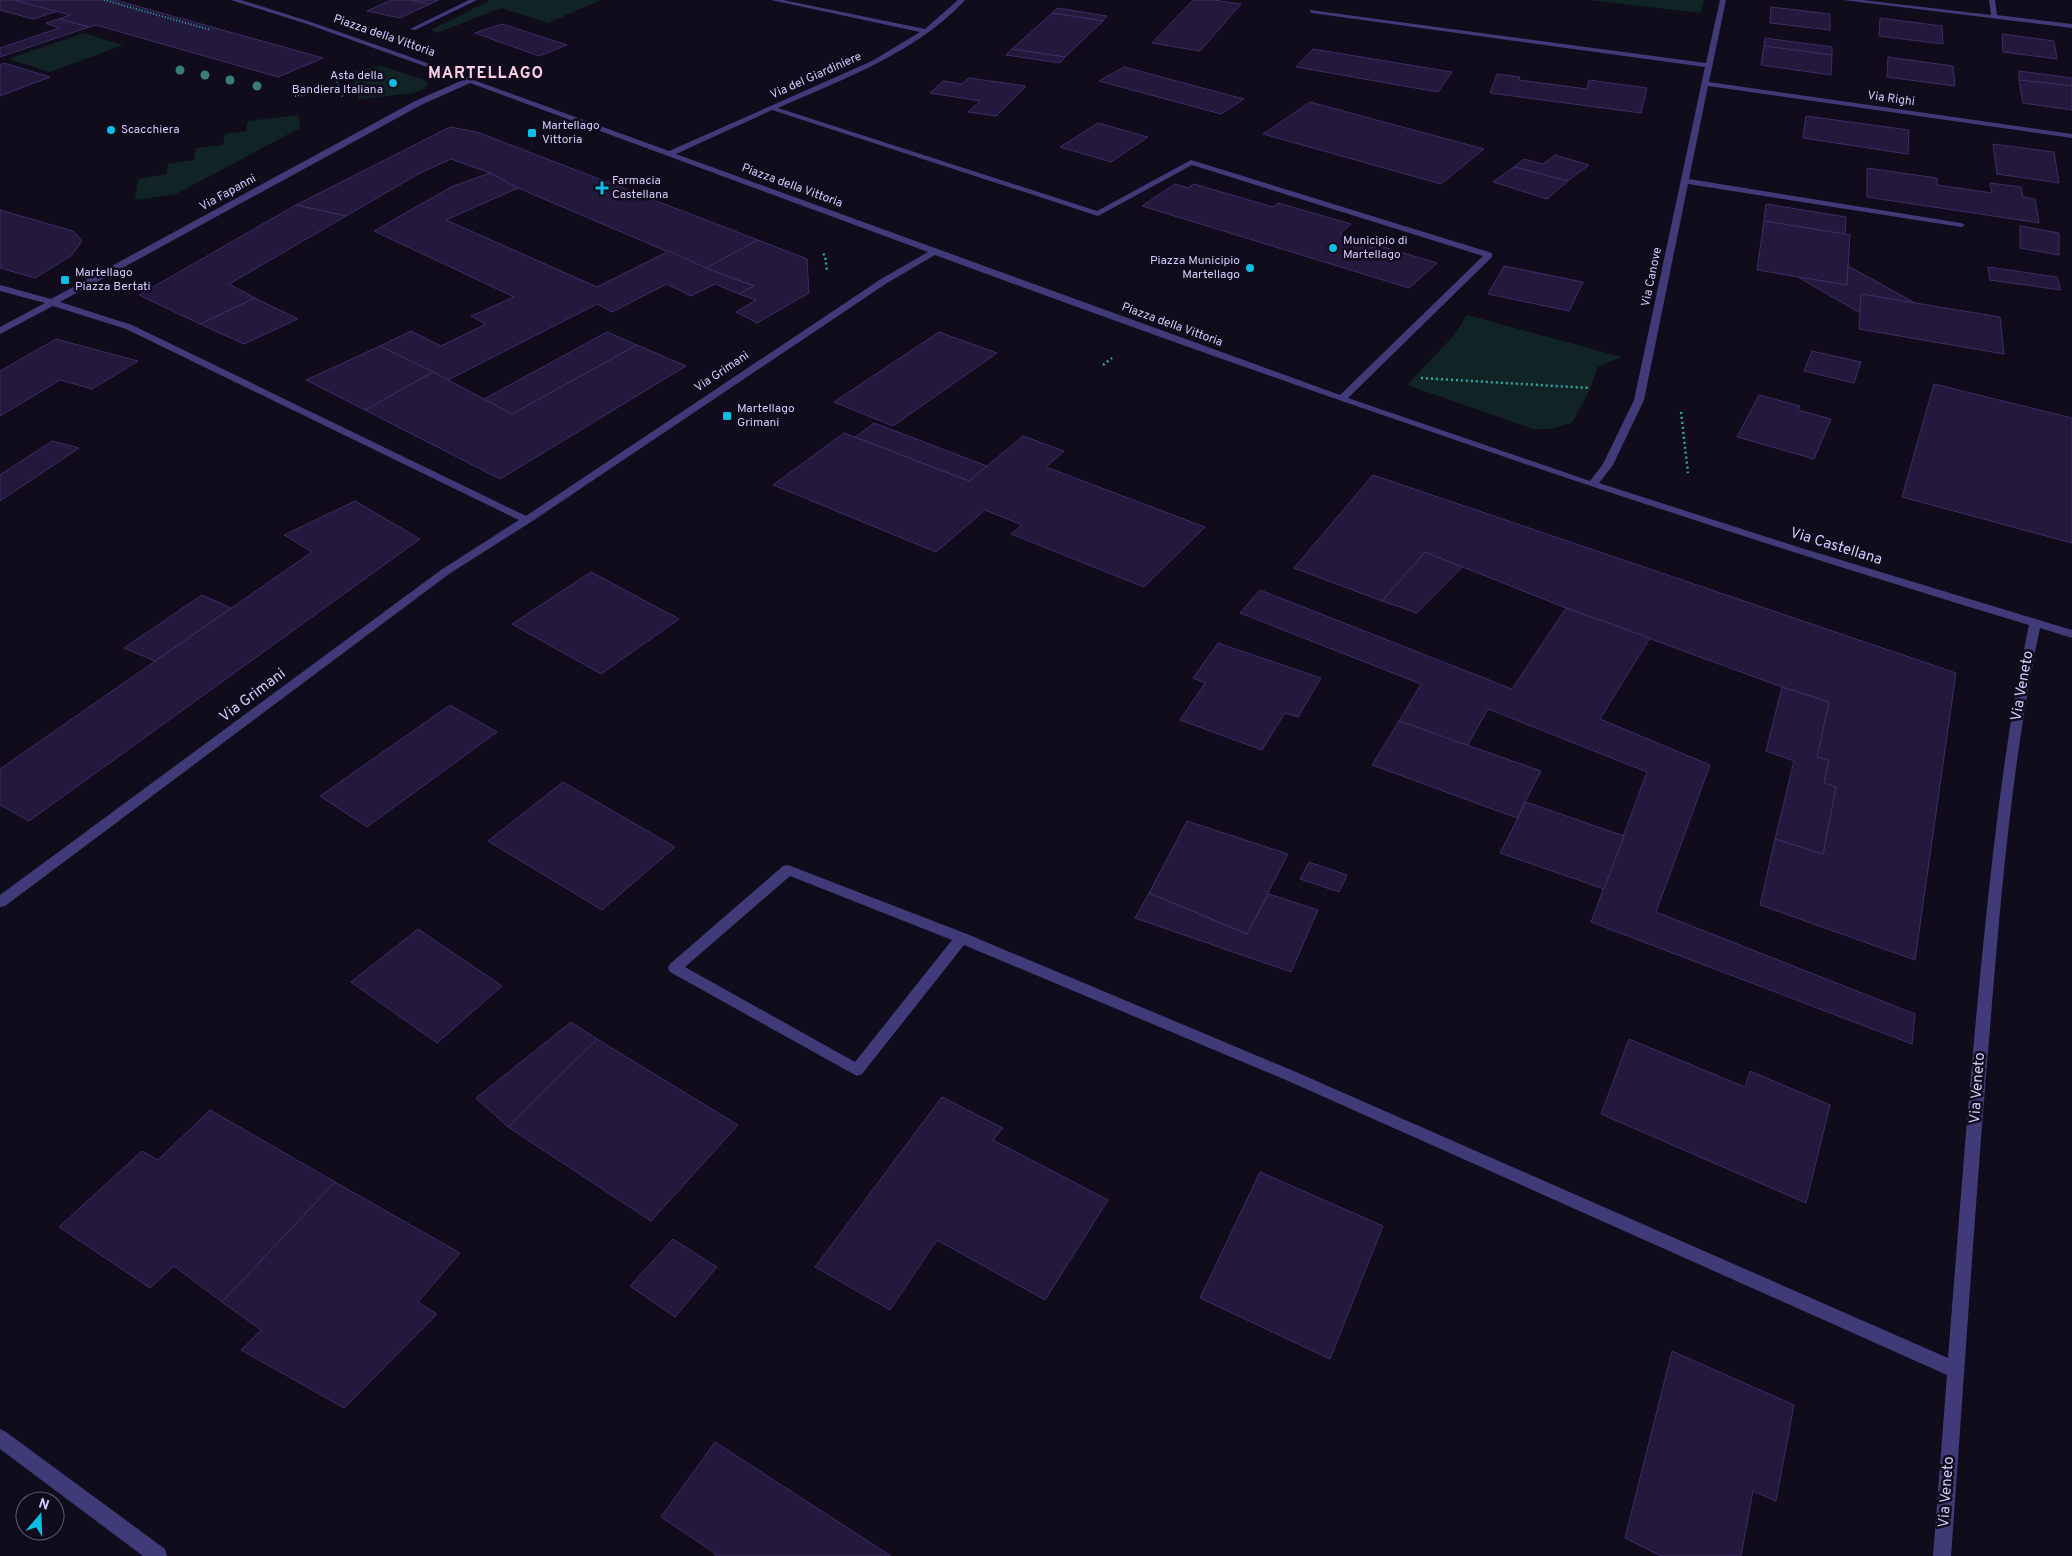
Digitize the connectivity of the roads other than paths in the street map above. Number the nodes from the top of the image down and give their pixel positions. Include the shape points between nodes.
1 (234, 0) edge
2 (474, 0) edge
3 (774, 0) edge
4 (962, 0) edge
5 (1723, 0) edge
6 (1846, 0) edge
7 (1992, 0) edge
8 (1312, 11) dead end
9 (1994, 17) junction
10 (2072, 26) edge
11 (413, 29) dead end
12 (926, 31) junction
13 (1710, 66) junction
14 (470, 80) junction
15 (1706, 84) junction
16 (772, 108) junction
17 (2072, 136) edge
18 (669, 154) junction
19 (1686, 181) junction
20 (1961, 225) dead end
21 (935, 251) junction
22 (0, 288) edge
23 (54, 302) junction
24 (0, 332) edge
25 (1340, 399) junction
26 (1593, 484) junction
27 (527, 520) junction
28 (2035, 623) junction
29 (2072, 634) edge
30 (0, 902) edge
31 (962, 938) junction
32 (1956, 1370) junction
33 (0, 1438) edge
34 (158, 1556) edge
35 (1942, 1556) edge

1 - 14 street, Piazza della Vittoria
2 - 11 street
3 - 12 street
4 - 12 street, Via del Giardiniere
5 - 13 street, Via Canove
6 - 9 street
7 - 9 street
8 - 13 street
9 - 10 street
12 - 16 street, Via del Giardiniere via 874,62
13 - 15 street, Via Canove
14 - 18 street, Piazza della Vittoria
14 - 23 street, Via Fapanni via 409,108
15 - 17 street, Via Righi
15 - 19 street, Via Canove
16 - 18 street, Via del Giardiniere
16 - 25 street via 1098,214 1191,162 1489,255
18 - 21 street, Piazza della Vittoria
19 - 20 street
19 - 26 street, Via Canove via 1639,400 1608,465
21 - 25 street, Piazza della Vittoria
21 - 27 street, Via Grimani via 884,281
22 - 23 street
23 - 24 street, Via Fapanni
23 - 27 street via 129,327
25 - 26 street, Piazza della Vittoria
26 - 28 street, Via Castellana via 1802,553
27 - 30 street, Via Grimani via 445,572
28 - 29 street, Via Castellana
28 - 32 street, Via Veneto via 2002,815
31 - 31 street via 788,870 675,968 857,1070
31 - 32 street via 1291,1076
32 - 35 street, Via Veneto
33 - 34 street

